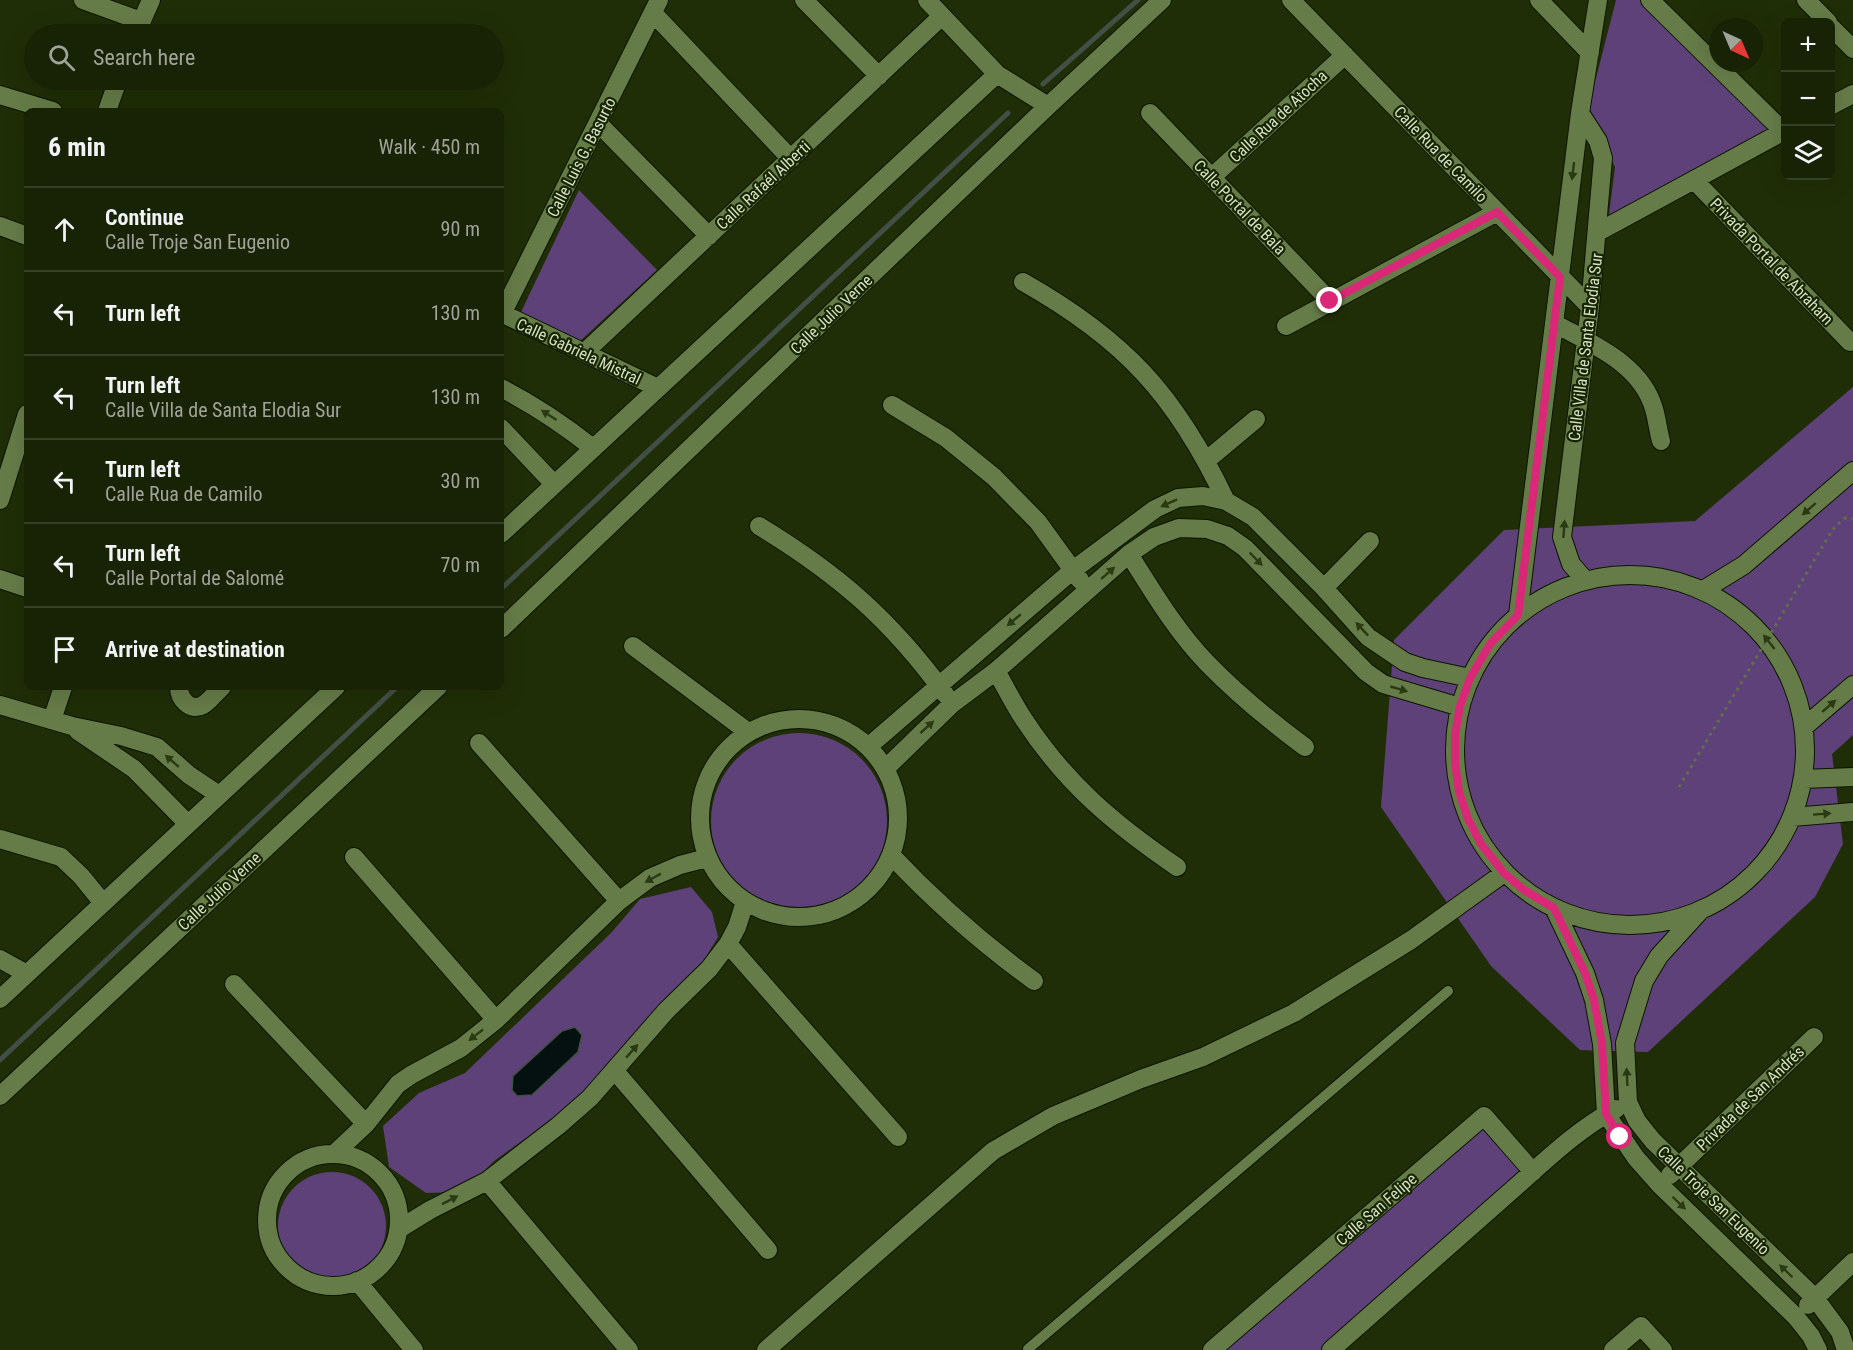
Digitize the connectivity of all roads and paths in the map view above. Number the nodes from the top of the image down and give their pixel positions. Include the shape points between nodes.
1 (83, 0) edge
2 (151, 0) edge
3 (804, 0) edge
4 (927, 0) edge
5 (1162, 0) edge
6 (1291, 0) edge
7 (1539, 0) edge
8 (1598, 0) edge
9 (1650, 0) edge
10 (1806, 0) edge
11 (656, 7) edge
12 (942, 16) junction
13 (1823, 18) edge
14 (130, 24) edge
15 (140, 24) edge
16 (1835, 30) edge
17 (1853, 49) edge
18 (1590, 53) junction
19 (1345, 55) junction
20 (997, 74) junction
21 (879, 76) junction
22 (114, 90) edge
23 (1853, 94) edge
24 (0, 95) edge
25 (1835, 103) edge
26 (1048, 106) junction
27 (43, 108) edge
28 (108, 108) edge
29 (1150, 113) dead end
30 (1580, 113) junction
31 (598, 123) junction
32 (1781, 128) edge
33 (1781, 133) edge
34 (791, 159) junction
35 (1212, 177) junction
36 (1694, 180) junction
37 (1497, 212) junction
38 (0, 226) edge
39 (1598, 232) junction
40 (24, 235) edge
41 (709, 236) junction
42 (1560, 277) junction
43 (1023, 282) dead end
44 (1330, 301) junction
45 (1590, 307) junction
46 (504, 310) edge
47 (504, 315) edge
48 (1554, 323) junction
49 (1286, 326) dead end
50 (1586, 341) junction
51 (1850, 342) dead end
52 (585, 353) junction
53 (658, 388) junction
54 (504, 390) edge
55 (892, 405) dead end
56 (1256, 419) dead end
57 (24, 424) edge
58 (504, 432) edge
59 (1661, 441) dead end
60 (593, 448) junction
61 (1207, 460) junction
62 (1853, 471) edge
63 (554, 484) junction
64 (0, 500) edge
65 (1226, 501) junction
66 (1853, 519) edge
67 (759, 526) dead end
68 (504, 531) edge
69 (1370, 541) dead end
70 (1129, 554) junction
71 (1073, 570) junction
72 (0, 579) edge
73 (1585, 580) junction
74 (24, 587) edge
75 (1324, 588) junction
76 (1705, 589) junction
77 (1088, 591) junction
78 (1518, 615) junction
79 (504, 626) edge
80 (633, 646) dead end
81 (996, 670) junction
82 (1470, 678) junction
83 (938, 685) junction
84 (1853, 685) edge
85 (62, 690) edge
86 (180, 690) edge
87 (219, 690) edge
88 (333, 690) edge
89 (435, 690) edge
90 (952, 704) junction
91 (0, 705) edge
92 (1460, 706) junction
93 (52, 720) junction
94 (72, 726) junction
95 (1804, 727) junction
96 (748, 732) junction
97 (479, 743) dead end
98 (869, 746) junction
99 (1305, 747) dead end
100 (886, 768) junction
101 (1853, 777) edge
102 (1803, 779) junction
103 (1679, 788) dead end
104 (219, 795) junction
105 (1853, 812) edge
106 (1792, 817) junction
107 (188, 824) junction
108 (0, 839) edge
109 (891, 855) junction
110 (354, 857) dead end
111 (707, 858) junction
112 (1177, 867) dead end
113 (1504, 873) junction
114 (619, 901) junction
115 (745, 902) junction
116 (103, 903) junction
117 (1554, 908) junction
118 (1700, 910) junction
119 (728, 944) junction
120 (0, 959) edge
121 (27, 974) junction
122 (1034, 981) dead end
123 (234, 984) dead end
124 (1448, 991) dead end
125 (0, 999) edge
126 (496, 1020) junction
127 (1814, 1037) dead end
128 (1625, 1043) junction
129 (1602, 1044) junction
130 (615, 1071) junction
131 (0, 1096) edge
132 (1628, 1102) junction
133 (1606, 1114) junction
134 (366, 1124) junction
135 (898, 1137) dead end
136 (334, 1154) junction
137 (1678, 1167) junction
138 (1533, 1172) junction
139 (487, 1181) junction
140 (1660, 1185) junction
141 (399, 1229) junction
142 (768, 1250) dead end
143 (1853, 1262) edge
144 (357, 1281) junction
145 (1815, 1298) junction
146 (1796, 1317) junction
147 (414, 1350) edge
148 (629, 1350) edge
149 (766, 1350) edge
150 (1029, 1350) edge
151 (1212, 1350) edge
152 (1331, 1350) edge
153 (1612, 1350) edge
154 (1663, 1350) edge
155 (1818, 1350) edge
156 (1846, 1350) edge

1 - 14 street
2 - 15 street
3 - 21 street
4 - 12 street
5 - 26 street, Calle Julio Verne
6 - 19 street, Calle Rua de Camilo
7 - 18 street
8 - 18 street, Calle Villa de Santa Elodia Sur
9 - 32 street
10 - 13 street
11 - 31 street, Calle Luis G. Basurto
11 - 34 street
12 - 20 street
12 - 21 street, Calle Rafaél Alberti
16 - 17 street
18 - 30 street, Calle Villa de Santa Elodia Sur
19 - 35 street, Calle Rua de Atocha
19 - 37 street, Calle Rua de Camilo
20 - 26 street
20 - 53 street
21 - 34 street, Calle Rafaél Alberti
22 - 28 street
23 - 25 street
24 - 27 street
26 - 79 street, Calle Julio Verne
29 - 35 street, Calle Portal de Bala
30 - 39 street, Calle Villa de Santa Elodia Sur via 1598,141 1603,158
30 -> 42 street, Calle Villa de Santa Elodia Sur
31 - 41 street
31 - 46 street, Calle Luis G. Basurto
33 - 36 street
34 - 41 street, Calle Rafaél Alberti
35 - 44 street, Calle Portal de Bala
36 - 39 street
36 - 51 street, Privada Portal de Abraham
37 - 42 street, Calle Rua de Camilo
37 - 44 street
38 - 40 street
39 - 45 street, Calle Villa de Santa Elodia Sur
41 - 52 street, Calle Rafaél Alberti
42 - 45 street, Calle Rua de Camilo
42 - 48 street, Calle Villa de Santa Elodia Sur
43 - 61 street via 1078,316 1129,357 1165,397
44 - 49 street
45 - 50 street, Calle Villa de Santa Elodia Sur
47 - 52 street, Calle Gabriela Mistral
48 - 50 street
48 - 78 street, Calle Villa de Santa Elodia Sur
50 - 59 street via 1615,357 1633,373 1654,407
73 -> 50 street, Calle Villa de Santa Elodia Sur via 1571,564 1562,537
52 - 53 street, Calle Gabriela Mistral
53 - 60 street
60 -> 54 street via 561,423
55 - 71 street via 946,438 994,477 1038,522
56 - 61 street
57 - 64 street
58 - 63 street
60 - 63 street
61 - 65 street
62 -> 76 street via 1744,565
63 - 68 street
65 -> 71 street via 1203,496 1178,498 1155,509
65 - 75 street via 1253,517
66 - 103 path, bridge via 1844,518 1833,530
67 - 83 street via 840,580 876,612
69 - 75 street
77 -> 70 street
70 -> 92 street via 1154,537 1179,528 1207,529 1228,536 1245,548 1366,672 1383,684
70 - 99 street via 1164,610 1205,662 1252,707
71 - 77 street
71 -> 83 street
72 - 74 street
73 - 76 street via 1652,575
73 - 78 street via 1546,596
82 -> 75 street via 1404,662 1368,637
95 -> 76 street via 1789,674 1775,651 1738,611
77 - 81 street
78 - 82 street via 1490,644
80 - 96 street
81 - 90 street
81 - 112 street via 1054,761 1132,837
82 - 92 street
83 - 90 street
83 - 98 street
95 -> 84 street
85 - 93 street
86 - 87 street via 181,698 190,705 202,705
88 - 104 street
89 - 131 street, Calle Julio Verne
100 -> 90 street
91 - 93 street
92 - 113 street via 1455,744 1459,792 1481,844
93 - 94 street
104 -> 94 street via 157,747
94 - 107 street via 134,769
95 - 102 street
96 - 98 street via 798,718 824,721 848,730
96 - 111 street via 729,746 704,787 699,811
97 - 114 street
98 - 100 street
100 - 109 street via 899,811
101 - 102 street
102 - 106 street
104 - 107 street
106 -> 105 street
106 - 118 street via 1755,872 1729,894
107 - 116 street
108 - 116 street via 61,857
109 - 115 street via 877,880 855,900 829,913 800,918 771,914
109 - 122 street via 959,922
110 - 126 street
111 -> 114 street via 650,878
111 - 115 street via 723,883
113 - 117 street
113 - 149 street via 1411,940 1294,1013 1203,1057 1053,1116 993,1150
114 - 126 street
115 - 119 street
116 - 121 street
117 - 118 street via 1582,919 1642,925
117 - 129 street via 1585,973
118 - 128 street, Calle Troje San Eugenio via 1659,956 1644,981
130 -> 119 street
119 - 135 street
120 - 121 street
121 - 125 street
123 - 134 street
124 - 150 lane
126 -> 134 street via 461,1047 398,1084
127 - 137 street, Privada de San Andrés
128 - 129 street
132 -> 128 street, Calle Troje San Eugenio
129 - 133 street
130 - 139 street via 574,1112
130 - 142 street
132 - 133 street
132 - 137 street, Calle Troje San Eugenio via 1653,1141
133 - 138 street
133 - 140 street, Calle Troje San Eugenio
134 - 136 street
136 - 141 street via 356,1158 383,1177 398,1206
136 - 144 street via 313,1157 286,1174 270,1201 267,1222 281,1261 296,1275 316,1284 337,1286
137 - 140 street, Privada de San Andrés
145 -> 137 street, Calle Troje San Eugenio
138 - 151 street, Calle San Felipe via 1484,1116
138 - 152 street
141 -> 139 street
139 - 148 street
140 -> 146 street, Calle Troje San Eugenio
141 - 144 street via 385,1261
143 - 145 street
144 - 147 street
145 - 146 street
145 - 156 street, Calle Troje San Eugenio via 1840,1332
146 - 155 street, Calle Troje San Eugenio
153 - 154 street via 1641,1326

